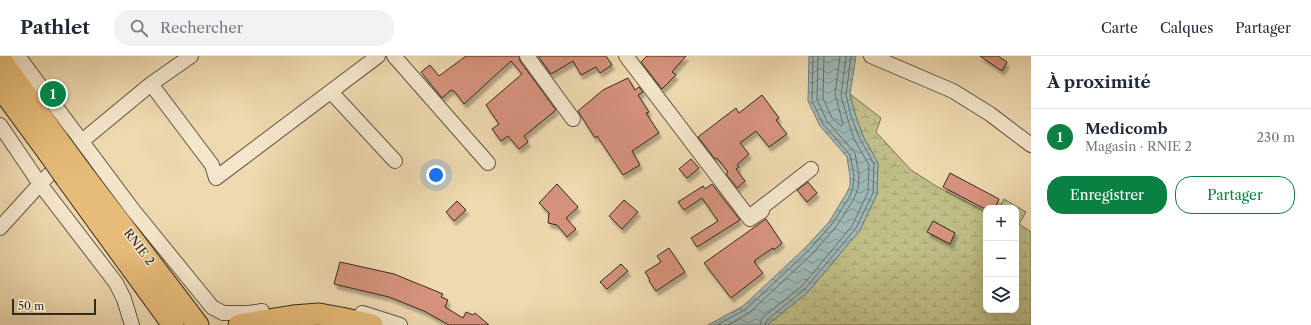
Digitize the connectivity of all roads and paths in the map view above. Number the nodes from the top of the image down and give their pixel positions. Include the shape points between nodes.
1 (18, 56) edge
2 (190, 56) edge
3 (378, 56) edge
4 (394, 56) edge
5 (527, 56) edge
6 (626, 56) edge
7 (872, 56) edge
8 (0, 59) edge
9 (151, 84) junction
10 (0, 87) edge
11 (331, 92) junction
12 (573, 119) dead end
13 (0, 125) edge
14 (82, 141) junction
15 (1031, 145) edge
16 (52, 146) junction
17 (395, 161) dead end
18 (488, 163) dead end
19 (811, 169) dead end
20 (73, 174) junction
21 (40, 184) junction
22 (762, 210) dead end
23 (749, 217) junction
24 (0, 228) edge
25 (132, 325) edge
26 (173, 325) edge
27 (198, 325) edge
28 (239, 325) edge
29 (372, 325) edge
30 (400, 325) edge

1 - 14 street
2 - 9 street
3 - 11 street
4 - 18 street
5 - 12 street
6 - 23 street
7 - 15 street via 953,91 990,114
8 - 16 highway, RNIE 2
9 - 11 street via 212,165 216,178
9 - 14 street
10 - 16 highway, RNIE 2
11 - 17 street
13 - 21 street
14 - 21 street
14 - 30 street via 133,210 212,307 223,313 249,313 290,306 316,306 352,310
16 - 20 highway, RNIE 2, bridge
19 - 23 street
20 - 26 highway, RNIE 2 / RNIE 2
20 - 27 highway, RNIE 2 / RNIE 2
21 - 24 street
21 - 25 street via 116,284 124,298
22 - 23 street via 750,219
28 - 29 highway via 319,314

